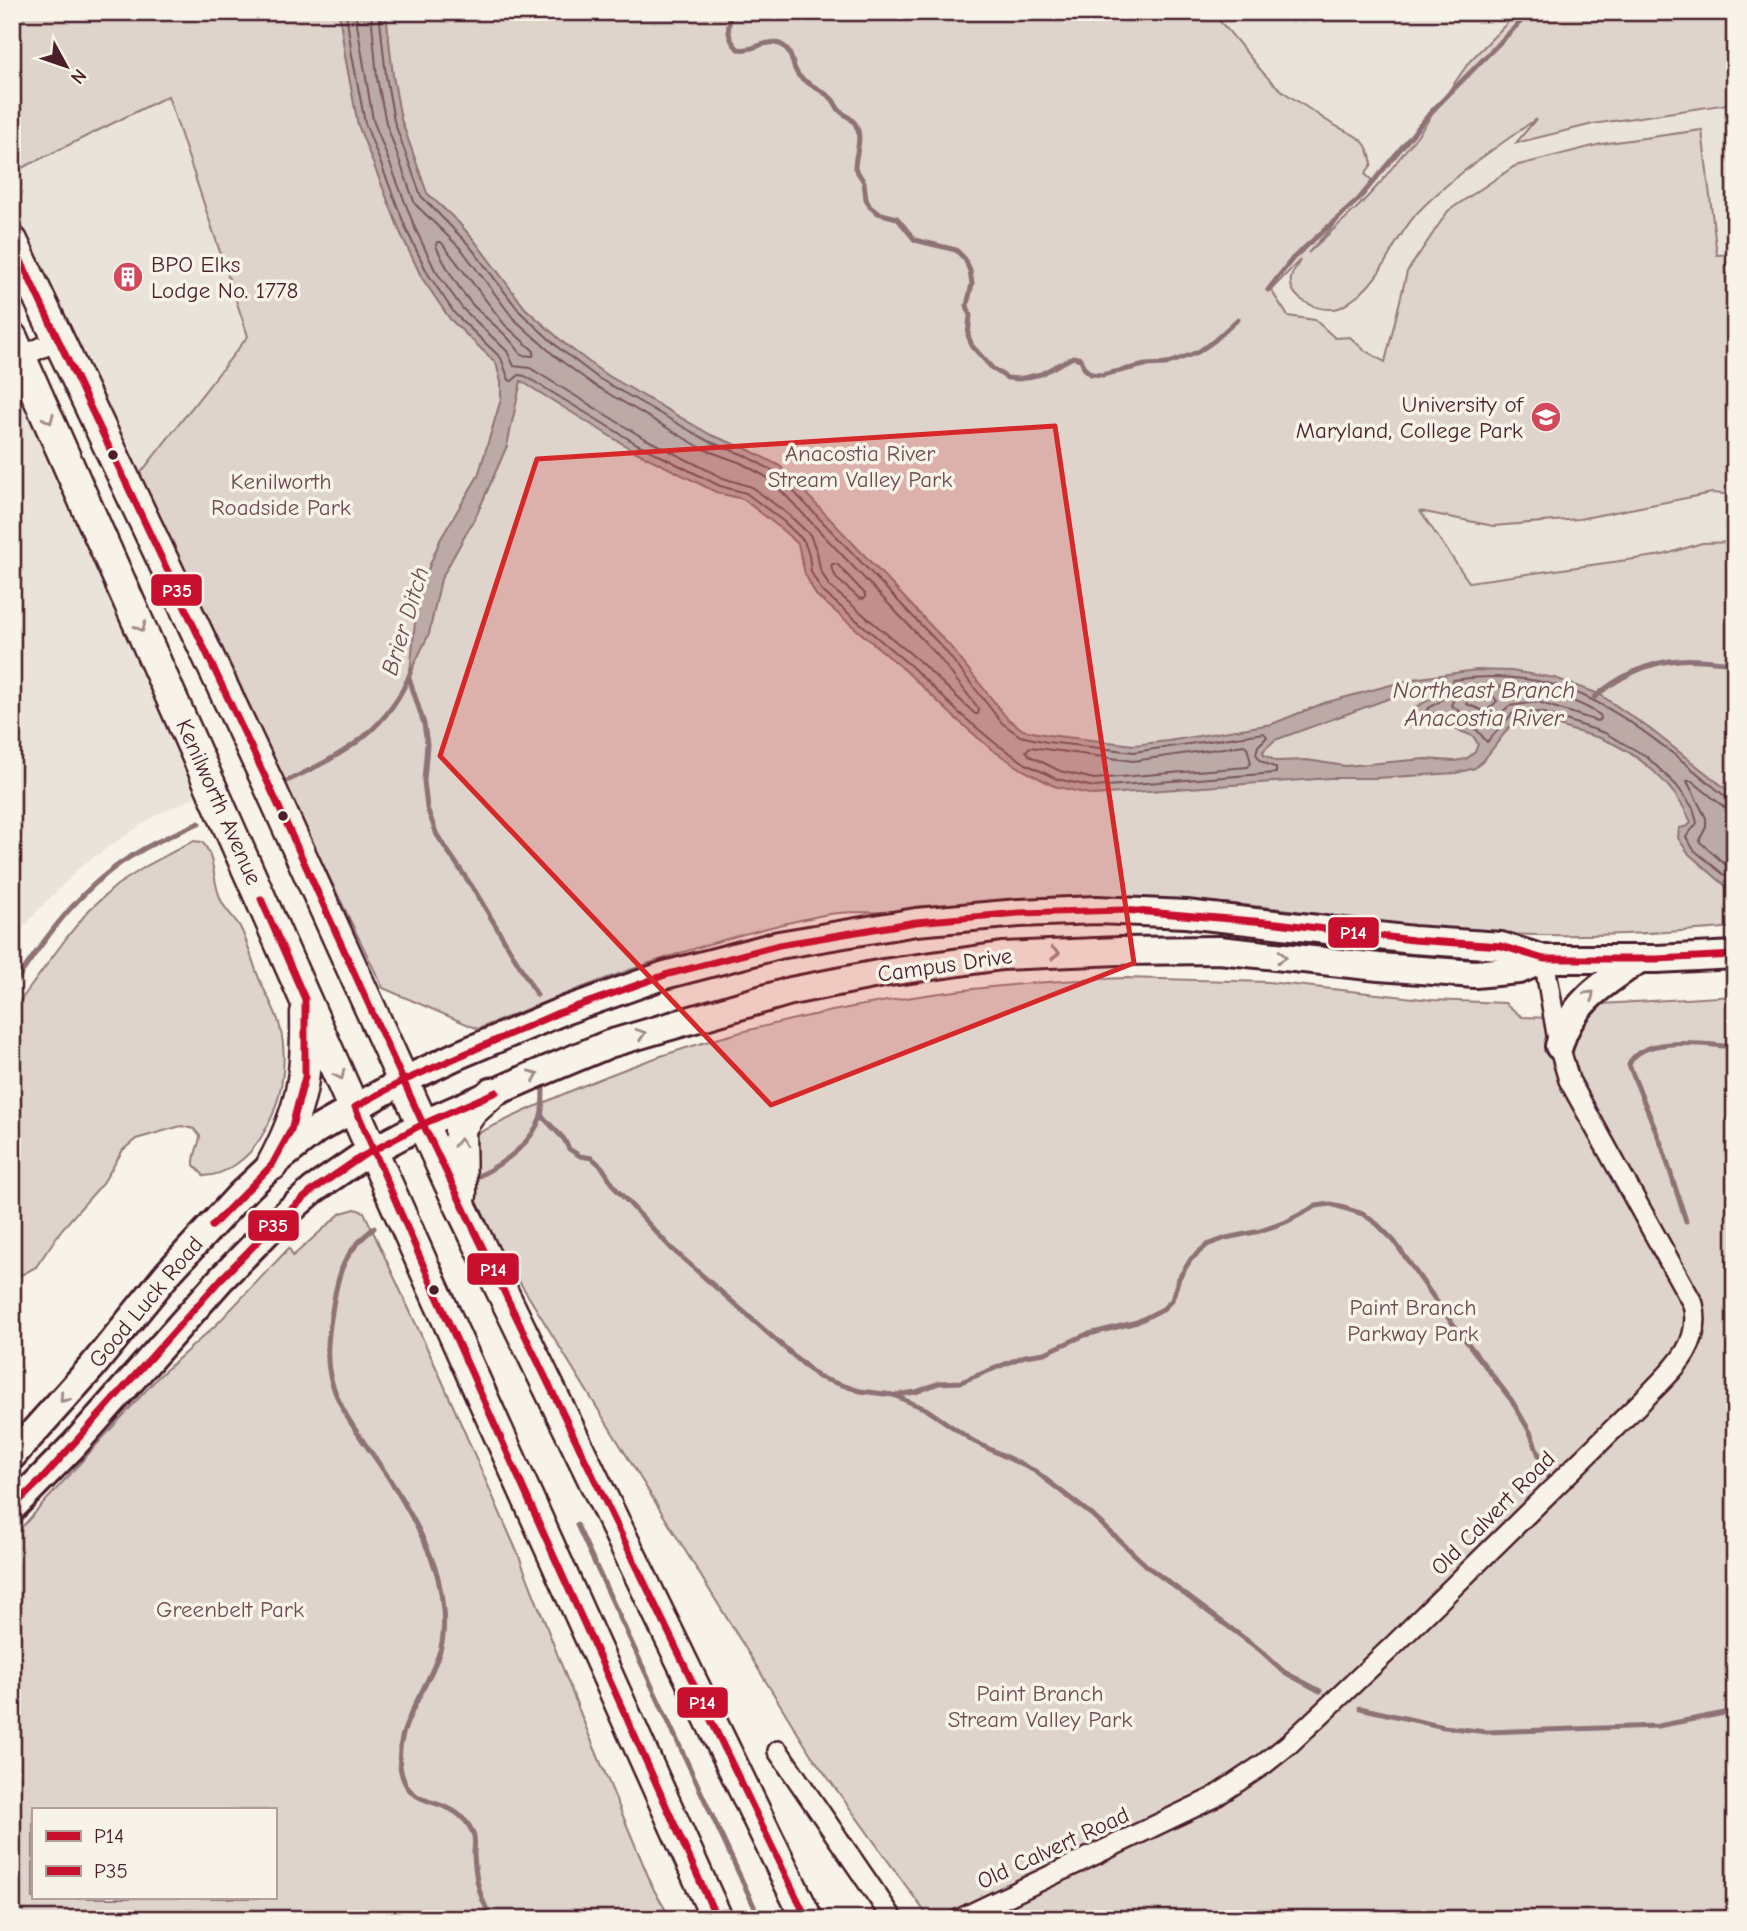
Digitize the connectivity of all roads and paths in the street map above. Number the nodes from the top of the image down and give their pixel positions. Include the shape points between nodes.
1 (12, 241) edge
2 (58, 340) junction
3 (15, 352) edge
4 (1735, 955) edge
5 (1544, 959) junction
6 (1640, 959) junction
7 (306, 999) junction
8 (1559, 1046) junction
9 (403, 1081) junction
10 (492, 1093) junction
11 (355, 1107) junction
12 (423, 1124) junction
13 (374, 1150) junction
14 (272, 1165) junction
15 (461, 1206) junction
16 (12, 1456) edge
17 (12, 1508) edge
18 (778, 1751) dead end
19 (717, 1919) edge
20 (807, 1919) edge
21 (893, 1919) edge
22 (960, 1919) edge

1 - 2 main road
2 - 3 street
2 - 9 main road
3 -> 7 main road, Kenilworth Avenue
4 - 6 main road, Campus Drive
5 - 6 main road, Campus Drive
5 - 8 street, Old Calvert Road
5 - 9 main road, Campus Drive via 1502,946 1153,911 1019,913 916,922 779,946 665,975 558,1013
10 -> 5 main road, Campus Drive via 669,1025 791,991 942,963 1041,953 1219,950 1475,974 1518,970
8 -> 6 main road via 1565,1029 1590,995
7 -> 11 main road, Kenilworth Avenue
7 - 14 main road via 305,1077 291,1130
8 - 22 street, Old Calvert Road via 1578,1099 1693,1304 1695,1332 1689,1348 1393,1646 1272,1758 1193,1808
9 - 11 main road, Campus Drive
9 - 12 main road
10 - 12 main road, Campus Drive
15 -> 10 main road via 460,1128
11 - 13 main road, Kenilworth Avenue
11 - 14 main road, Good Luck Road
12 - 13 main road, Campus Drive
12 - 15 main road
13 - 17 main road, Good Luck Road via 313,1191 257,1242
13 - 19 main road, Kenilworth Avenue
14 -> 16 main road, Good Luck Road via 176,1265
15 - 20 main road
18 - 21 street

